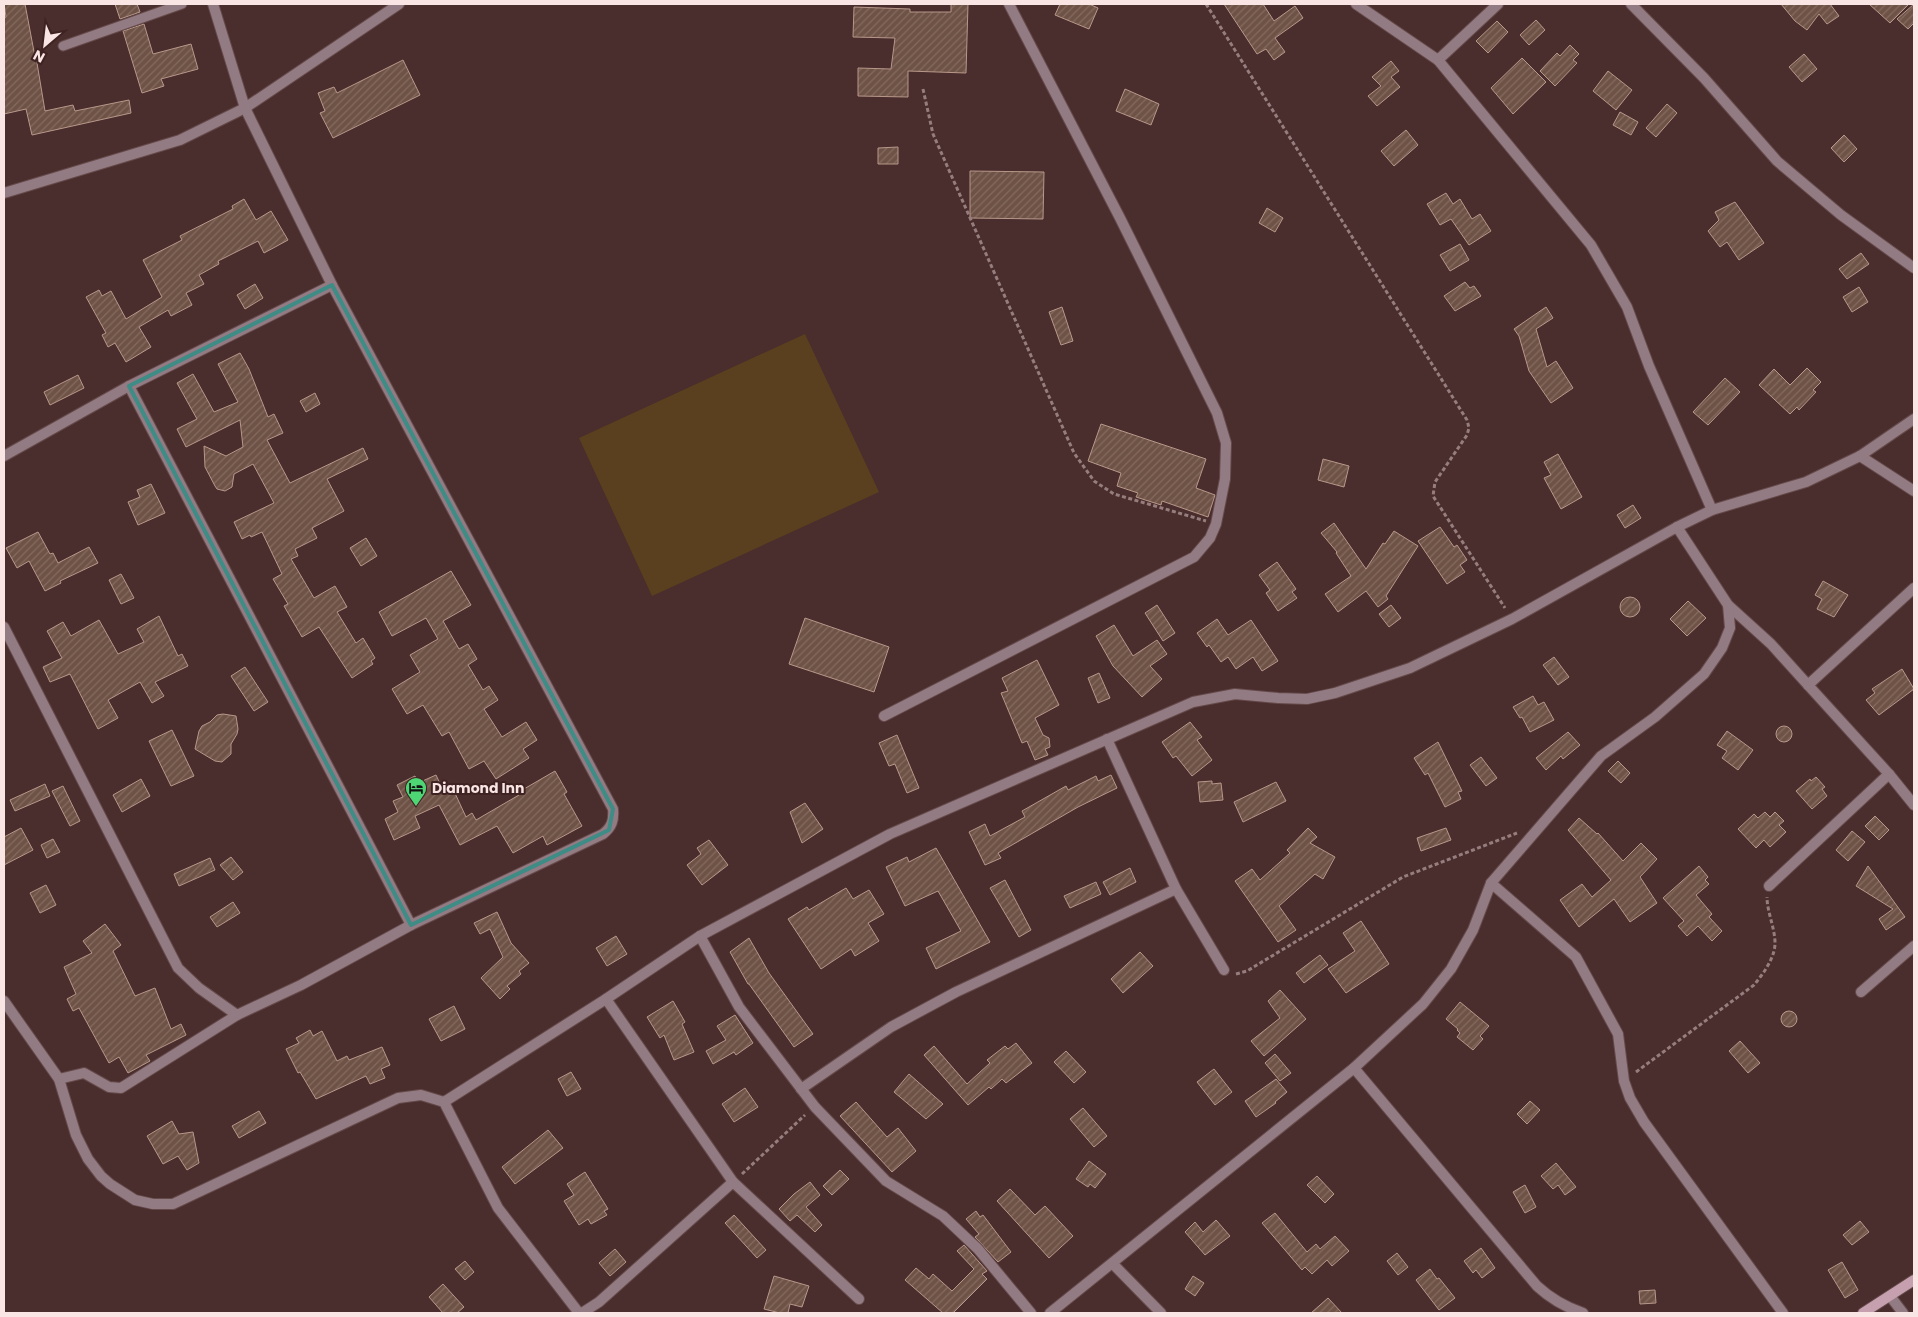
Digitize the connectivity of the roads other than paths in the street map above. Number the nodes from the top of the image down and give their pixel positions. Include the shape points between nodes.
1 (182, 4) edge
2 (213, 4) edge
3 (399, 4) edge
4 (1009, 4) edge
5 (1356, 4) edge
6 (1498, 4) edge
7 (1631, 4) edge
8 (63, 46) dead end
9 (1438, 60) junction
10 (245, 108) junction
11 (4, 193) edge
12 (1914, 268) edge
13 (332, 285) junction
14 (129, 386) junction
15 (1914, 418) edge
16 (4, 456) edge
17 (1860, 456) junction
18 (1914, 492) edge
19 (1712, 510) junction
20 (1677, 527) junction
21 (1914, 588) edge
22 (1728, 605) junction
23 (4, 627) edge
24 (1808, 685) junction
25 (884, 716) dead end
26 (1107, 739) junction
27 (1889, 774) junction
28 (1914, 806) edge
29 (1490, 883) junction
30 (1769, 886) road end
31 (1176, 889) junction
32 (412, 925) junction
33 (700, 936) junction
34 (1914, 946) edge
35 (1224, 970) road end
36 (1861, 992) dead end
37 (606, 1000) junction
38 (4, 1001) edge
39 (238, 1015) junction
40 (1354, 1068) junction
41 (59, 1079) junction
42 (800, 1089) junction
43 (444, 1102) junction
44 (733, 1182) junction
45 (1113, 1264) junction
46 (1914, 1280) edge
47 (1890, 1296) junction
48 (860, 1299) dead end
49 (581, 1313) edge
50 (1032, 1313) edge
51 (1050, 1313) edge
52 (1161, 1313) edge
53 (1583, 1313) edge
54 (1783, 1313) edge
55 (1863, 1313) edge
56 (1904, 1313) edge

1 - 8 lane
2 - 10 street
3 - 10 street
4 - 25 street via 1217,413 1226,443 1225,479 1216,524 1210,538 1194,557
5 - 9 street
6 - 9 street
7 - 12 street via 1704,78 1777,161 1841,215
9 - 19 street via 1591,245 1627,307
10 - 11 street via 180,140
10 - 13 street
13 - 14 street
13 - 32 street via 613,809 612,823 603,834
14 - 16 street
14 - 32 street
15 - 17 street
17 - 18 street
17 - 19 street via 1806,482
19 - 20 street
20 - 22 street
20 - 26 street via 1512,619 1410,668 1307,699 1234,694 1193,702
21 - 24 street
22 - 24 street
22 - 29 street via 1730,628 1722,648 1704,674 1655,717 1601,756
23 - 39 street via 178,968 199,988
24 - 27 street
26 - 31 street
26 - 33 street via 890,834
27 - 28 street
27 - 30 street
29 - 40 street via 1473,930 1451,970 1423,1004
29 - 54 street via 1576,957 1618,1034 1624,1081 1630,1098 1644,1122
31 - 35 street
31 - 42 street via 956,992 892,1027
32 - 39 street
33 - 37 street
33 - 42 street via 739,1007
34 - 36 street
37 - 43 street
37 - 44 street
38 - 41 street
39 - 41 street via 121,1088 109,1087 84,1073
40 - 45 street
40 - 53 street via 1537,1286 1550,1298
41 - 43 street via 76,1135 88,1159 114,1187 135,1200 153,1204 173,1204 398,1098 421,1095
42 - 50 street via 886,1181 943,1216 978,1249
43 - 49 street via 498,1208
44 - 48 street
44 - 49 street via 599,1302
45 - 51 street
45 - 52 street
46 - 47 street
47 - 55 street
47 - 56 street

